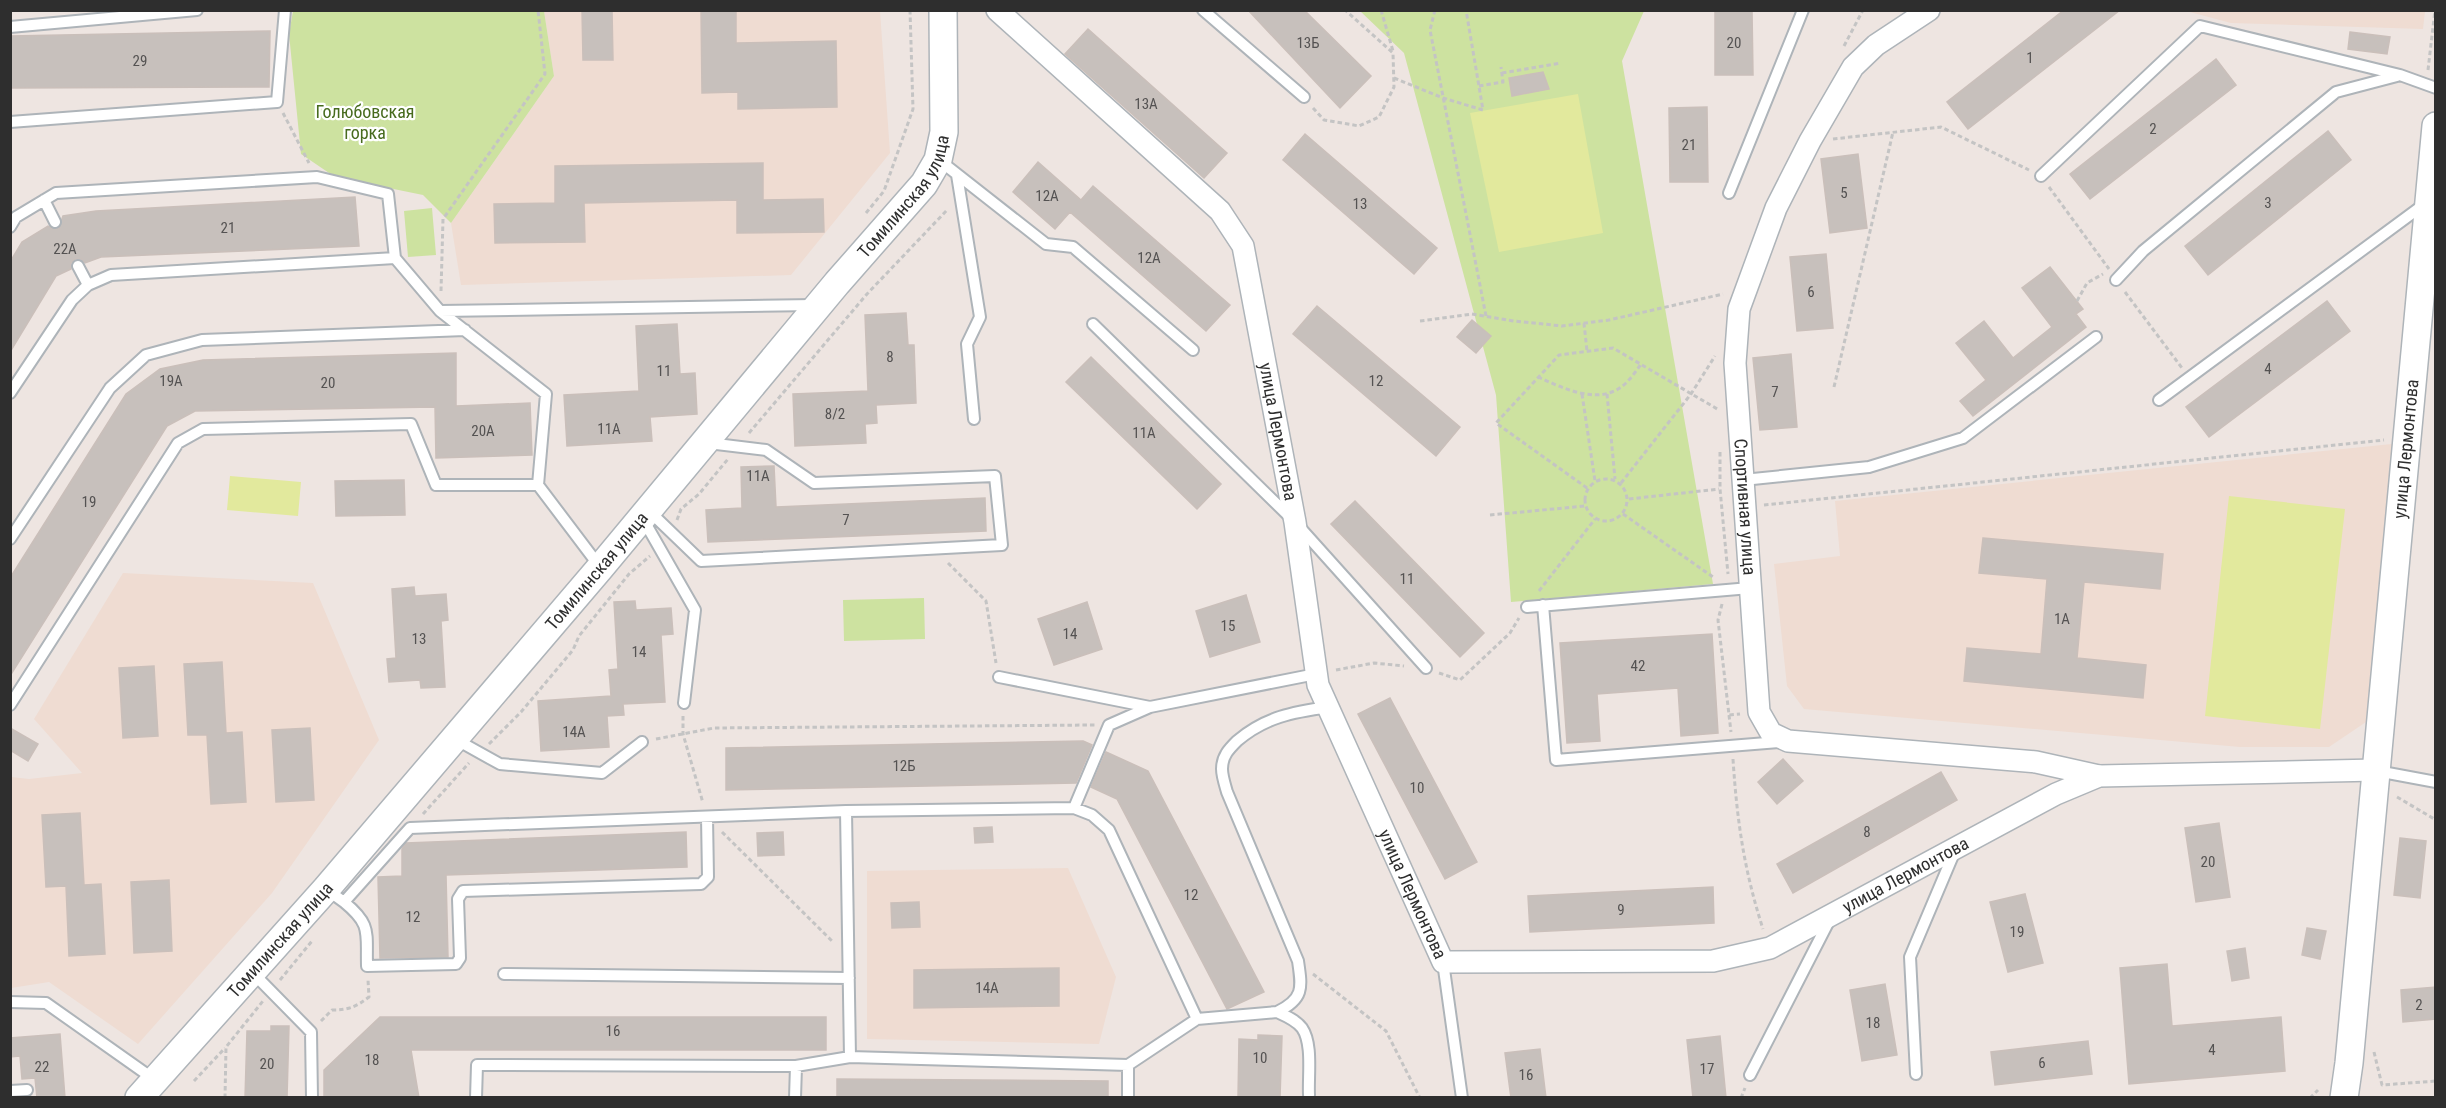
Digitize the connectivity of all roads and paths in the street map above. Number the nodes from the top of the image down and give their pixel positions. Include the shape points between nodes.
1 (197, 10) edge
2 (285, 10) edge
3 (538, 10) edge
4 (910, 10) edge
5 (943, 10) edge
6 (997, 10) edge
7 (1203, 10) edge
8 (1345, 10) edge
9 (1381, 10) edge
10 (1435, 10) edge
11 (1466, 10) edge
12 (1803, 10) edge
13 (1929, 10) edge
14 (10, 27) edge
15 (1393, 53) junction
16 (1561, 63) dead end
17 (1501, 67) dead end
18 (1502, 73) junction
19 (2400, 75) junction
20 (1394, 78) junction
21 (1479, 86) junction
22 (2436, 88) edge
23 (1304, 97) joint
24 (1443, 98) junction
25 (277, 102) junction
26 (10, 122) edge
27 (2436, 126) edge
28 (1893, 132) junction
29 (1810, 141) junction
30 (948, 167) junction
31 (2041, 176) junction
32 (317, 177) junction
33 (1729, 193) dead end
34 (961, 195) junction
35 (44, 200) junction
36 (2428, 201) junction
37 (862, 218) dead end
38 (55, 222) dead end
39 (10, 227) edge
40 (395, 258) junction
41 (78, 266) dead end
42 (2116, 280) joint
43 (88, 285) junction
44 (1748, 288) junction
45 (2077, 302) dead end
46 (818, 305) junction
47 (440, 311) junction
48 (1486, 316) junction
49 (1420, 321) dead end
50 (1584, 323) junction
51 (1093, 324) dead end
52 (465, 330) junction
53 (2096, 337) dead end
54 (1193, 350) dead end
55 (1587, 351) junction
56 (1718, 352) dead end
57 (1641, 364) junction
58 (1538, 377) junction
59 (2190, 378) junction
60 (1834, 387) dead end
61 (10, 393) edge
62 (1691, 393) junction
63 (1582, 394) junction
64 (1607, 394) junction
65 (2159, 400) dead end
66 (1740, 418) junction
67 (974, 419) dead end
68 (2385, 440) dead end
69 (704, 443) junction
70 (738, 447) junction
71 (1615, 479) junction
72 (1743, 480) junction
73 (1595, 481) junction
74 (1621, 483) junction
75 (538, 485) junction
76 (1587, 488) junction
77 (1720, 489) dead end
78 (1629, 499) junction
79 (1585, 506) junction
80 (1744, 507) junction
81 (644, 513) junction
82 (1623, 514) junction
83 (1490, 515) dead end
84 (1595, 519) junction
85 (1295, 522) junction
86 (672, 532) junction
87 (10, 539) edge
88 (658, 547) junction
89 (936, 550) junction
90 (600, 567) junction
91 (1728, 577) dead end
92 (1750, 588) junction
93 (1543, 605) junction
94 (1527, 607) junction
95 (1426, 668) junction
96 (1316, 674) junction
97 (999, 677) joint
98 (684, 703) joint
99 (10, 705) edge
100 (1150, 707) junction
101 (1329, 707) junction
102 (1730, 716) dead end
103 (1109, 725) junction
104 (683, 734) junction
105 (455, 739) junction
106 (1788, 741) junction
107 (642, 742) joint
108 (1732, 745) junction
109 (480, 753) junction
110 (2376, 770) junction
111 (2099, 776) junction
112 (2436, 782) edge
113 (2395, 796) dead end
114 (433, 804) dead end
115 (1074, 807) junction
116 (846, 811) junction
117 (707, 817) junction
118 (2436, 820) edge
119 (1955, 850) junction
120 (335, 896) junction
121 (1832, 913) junction
122 (1770, 948) junction
123 (848, 957) junction
124 (1298, 962) junction
125 (1443, 962) junction
126 (251, 972) junction
127 (504, 974) dead end
128 (849, 978) junction
129 (369, 997) dead end
130 (10, 1002) edge
131 (1278, 1012) junction
132 (1197, 1019) junction
133 (311, 1032) junction
134 (226, 1047) dead end
135 (850, 1057) junction
136 (1128, 1065) junction
137 (796, 1066) junction
138 (1916, 1074) dead end
139 (1750, 1075) dead end
140 (194, 1081) dead end
141 (2436, 1081) edge
142 (2382, 1085) dead end
143 (27, 1090) dead end
144 (2318, 1090) dead end
145 (10, 1091) edge
146 (147, 1091) edge
147 (1309, 1095) dead end
148 (312, 1098) edge
149 (477, 1098) edge
150 (795, 1098) edge
151 (1128, 1098) edge
152 (1420, 1098) edge
153 (1462, 1098) edge
154 (2310, 1098) edge
155 (2344, 1098) edge

1 - 14 lane
2 - 25 lane
3 - 47 path via 545,74 443,219
4 - 37 path via 913,109 884,191
5 - 30 street, Томилинская улица
6 - 85 street, улица Лермонтова via 1220,212 1243,246
7 - 23 lane
8 - 15 path
9 - 15 path
10 - 24 path via 1431,30
11 - 21 path
12 - 33 lane
13 - 29 street, Спортивная улица via 1876,45 1853,67
15 - 20 path
16 - 18 path
17 - 18 path
18 - 21 path via 1503,82
19 - 22 lane
19 - 31 lane via 2200,26
19 - 42 lane via 2336,92 2143,250
20 - 23 path via 1394,87 1379,117 1359,126 1324,120
20 - 24 path
21 - 24 path via 1483,111
24 - 48 path
25 - 26 lane
25 - 32 path
27 - 36 street, улица Лермонтова
28 - 29 path
28 - 31 path via 1941,127
28 - 60 path
29 - 44 street, Спортивная улица via 1776,208
30 - 34 lane
30 - 46 street, Томилинская улица via 924,184
30 - 54 lane via 1046,244 1073,247
31 - 45 path via 2109,270 2087,284
32 - 35 lane via 56,193
32 - 40 lane via 387,194
34 - 67 lane via 980,317 967,344
34 - 70 path via 867,294
35 - 38 lane
35 - 39 lane via 16,217
36 - 59 lane
36 - 110 street, улица Лермонтова
40 - 43 lane via 111,275
40 - 47 lane
41 - 43 lane
42 - 59 path
43 - 61 lane via 72,300
44 - 50 path
44 - 66 street, Спортивная улица via 1739,309 1735,363
46 - 47 lane
46 - 69 street, Томилинская улица
47 - 52 lane
48 - 49 path via 1472,314
48 - 50 path via 1562,326
50 - 55 path
51 - 85 lane
52 - 75 lane via 546,394
52 - 87 lane via 202,340 146,355 110,388
53 - 72 lane via 1963,438 1869,467
55 - 57 path via 1613,348
55 - 58 path via 1560,355
56 - 62 path
57 - 62 path
57 - 64 path via 1625,384
58 - 63 path
58 - 76 path via 1496,423
59 - 65 lane
62 - 66 path
62 - 74 path
63 - 64 path
63 - 73 path
64 - 71 path
66 - 72 street, Спортивная улица
68 - 80 path
69 - 70 lane
69 - 81 street, Томилинская улица
70 - 86 path via 699,494 681,509
70 - 89 lane via 766,450 814,483 995,476 1002,545
71 - 73 path
71 - 74 path
72 - 80 street, Спортивная улица
73 - 76 path
74 - 78 path
75 - 90 lane
75 - 99 lane via 436,485 411,424 203,429 178,443
76 - 79 path
77 - 78 path
78 - 82 path
79 - 83 path
79 - 84 path
80 - 92 street, Спортивная улица
81 - 86 lane
81 - 88 lane
81 - 90 street, Томилинская улица
82 - 84 path via 1610,522
82 - 91 path via 1714,577
84 - 94 path
85 - 95 lane
85 - 96 street, улица Лермонтова
86 - 89 lane via 701,561
88 - 98 lane via 695,610
88 - 109 path via 629,574 579,636 573,650
89 - 97 path via 986,601
90 - 105 street, Томилинская улица
92 - 93 lane
92 - 106 street, Спортивная улица via 1759,712 1771,733
93 - 94 lane
93 - 108 lane via 1556,760
94 - 95 path via 1510,633 1460,680
95 - 96 path via 1374,663
96 - 100 lane
96 - 101 street, улица Лермонтова
97 - 100 lane
98 - 104 path
100 - 103 lane
101 - 124 lane via 1270,719 1226,752 1222,768 1227,792
101 - 125 street, улица Лермонтова
102 - 108 path
103 - 104 path via 714,728
103 - 115 lane
104 - 107 path
104 - 117 path
105 - 109 lane
105 - 120 street, Томилинская улица
106 - 108 lane
106 - 111 street via 2036,762
107 - 109 lane via 602,773 500,764
108 - 122 path via 1738,826 1751,893
109 - 114 path
110 - 111 street, улица Лермонтова
110 - 112 lane
110 - 155 street, улица Лермонтова
111 - 119 street, улица Лермонтова via 2056,794
113 - 118 path
115 - 116 lane
115 - 132 lane via 1092,815 1109,830
116 - 117 lane
116 - 123 lane
117 - 120 lane via 410,828
117 - 120 lane via 708,877 701,884 463,891 458,899 460,958 456,964 367,966 365,923
117 - 123 path
119 - 121 street, улица Лермонтова
119 - 138 lane via 1910,957
120 - 126 street, Томилинская улица
121 - 122 street, улица Лермонтова
121 - 139 lane
122 - 125 street, улица Лермонтова via 1713,962
123 - 128 lane
124 - 131 lane via 1300,995
124 - 152 path via 1386,1031
125 - 153 lane
126 - 133 lane
126 - 146 street, Томилинская улица
127 - 128 lane
128 - 135 lane
129 - 133 path via 347,1010 332,1010
130 - 146 lane via 46,1003
131 - 132 lane
131 - 147 lane via 1302,1028 1308,1044
132 - 136 lane
133 - 148 lane
134 - 140 path
135 - 136 lane
135 - 137 lane
136 - 151 lane
137 - 149 lane via 477,1065
137 - 150 lane
141 - 142 path
143 - 145 lane
144 - 154 path

